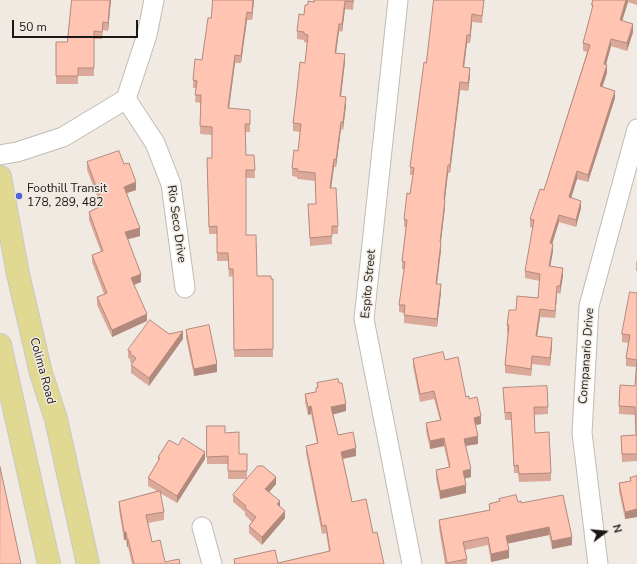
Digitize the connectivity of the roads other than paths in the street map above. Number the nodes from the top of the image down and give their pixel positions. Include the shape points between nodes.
1 (154, 0) edge
2 (398, 0) edge
3 (126, 99) junction
4 (637, 129) edge
5 (0, 155) edge
6 (0, 177) edge
7 (184, 288) dead end
8 (0, 345) edge
9 (202, 527) dead end
10 (49, 564) edge
11 (88, 564) edge
12 (212, 564) edge
13 (412, 564) edge
14 (598, 564) edge

1 - 3 street via 147,35
2 - 13 street, Espito Street via 364,319
3 - 5 street via 63,137
3 - 7 street, Rio Seco Drive via 155,143 171,184
4 - 14 street, Companario Drive via 589,306 582,433
6 - 11 main road, Colima Road via 18,274 41,373 56,419
8 - 10 main road
9 - 12 street

